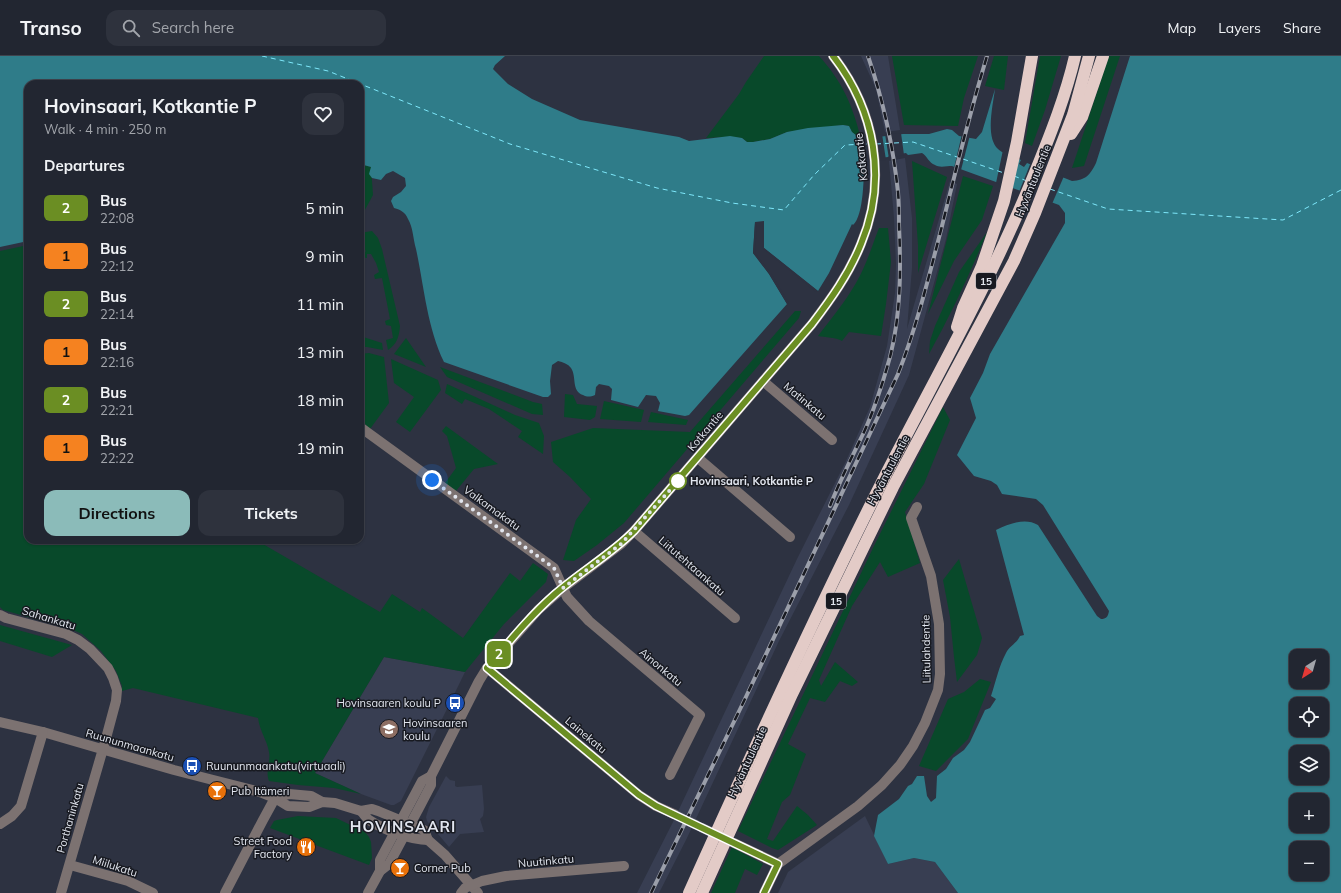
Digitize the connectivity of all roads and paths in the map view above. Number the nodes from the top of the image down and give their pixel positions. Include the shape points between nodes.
1 (833, 56) edge
2 (1032, 56) edge
3 (1075, 56) edge
4 (1089, 56) edge
5 (1103, 56) edge
6 (1056, 158) junction
7 (950, 354) junction
8 (763, 381) junction
9 (364, 430) edge
10 (832, 440) dead end
11 (698, 458) junction
12 (917, 507) dead end
13 (634, 531) junction
14 (790, 537) dead end
15 (563, 588) junction
16 (3, 617) edge
17 (735, 618) dead end
18 (487, 668) junction
19 (0, 722) edge
20 (43, 732) junction
21 (102, 750) junction
22 (670, 775) dead end
23 (275, 798) junction
24 (361, 811) junction
25 (674, 814) tunnel mouth
26 (406, 822) junction
27 (0, 824) edge
28 (400, 833) junction
29 (428, 840) junction
30 (734, 843) dead end
31 (778, 864) junction
32 (70, 865) junction
33 (624, 866) dead end
34 (475, 889) edge
35 (61, 893) edge
36 (152, 893) edge
37 (225, 893) edge
38 (368, 893) edge
39 (461, 893) edge
40 (689, 893) edge
41 (702, 893) edge
42 (764, 893) edge

1 - 8 street, Kotkantie via 853,86 870,127 875,164 872,210 862,244 831,300
2 - 7 highway via 1004,201 982,266 963,308
3 - 7 highway, Hyväntuulentie / 15 via 1061,105 1021,208
4 - 6 highway, Hyväntuulentie / 15 via 1073,115
5 - 6 highway via 1082,117
6 - 41 highway, Hyväntuulentie / 15 via 1014,261 856,561
7 - 40 highway, Hyväntuulentie / 15 via 824,598
8 - 10 street, Matinkatu
8 - 11 street, Kotkantie
9 - 15 street, Valkamakatu via 554,568
11 - 13 street, Kotkantie
11 - 14 street
12 - 31 street, Liitulahdentie via 912,518 931,576 939,624 938,690 925,724 900,765 882,785 858,806
13 - 15 street, Kotkantie
13 - 17 street, Liitutehtaankatu
15 - 18 street, Kotkantie via 538,610
15 - 22 street, Ainonkatu via 567,598 589,621 700,715
16 - 21 street, Sahankatu via 66,634 90,649 108,668 117,690
18 - 25 street, Lainekatu via 639,795
18 - 26 street, Kotkantie via 478,681 431,776 422,781
19 - 20 street, Ruununmaankatu
20 - 21 street, Ruununmaankatu
20 - 27 street via 21,806
21 - 23 street, Ruununmaankatu
21 - 32 street, Porthaninkatu
23 - 24 street, Ruununmaankatu via 288,806 309,807 322,802
23 - 37 street
24 - 26 street, Ruununmaankatu via 372,809
24 - 28 street, Ruununmaankatu via 368,819
26 - 28 street, Kotkantie
26 - 29 street, Ruununmaankatu via 424,830
28 - 29 street, Ruununmaankatu via 418,840
28 - 38 street, Kotkantie via 380,860 380,872
29 - 34 street, Ruununmaankatu via 445,854
30 - 31 street
31 - 42 street, Liitulahdentie
32 - 35 street, Porthaninkatu
32 - 36 street, Miilukatu via 128,882
33 - 34 street, Nuutinkatu via 506,876 482,881
34 - 39 street, Nuutinkatu via 466,888

